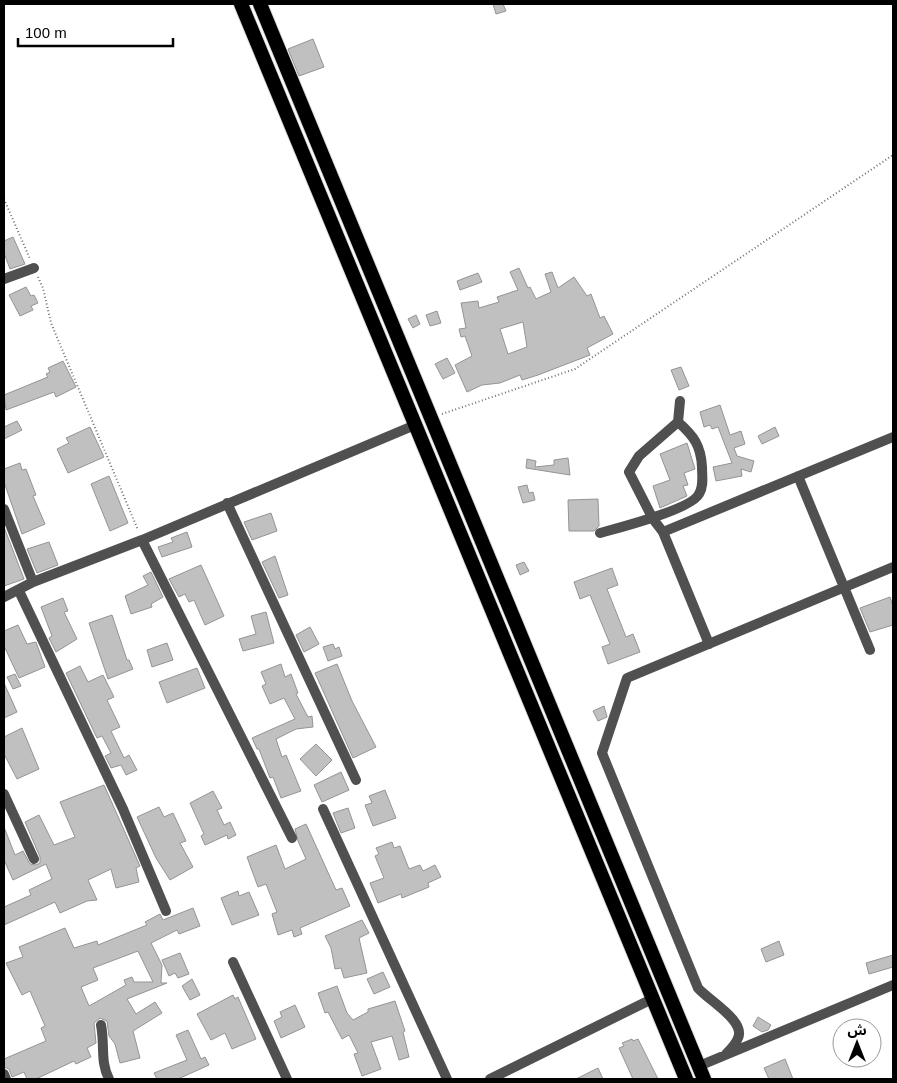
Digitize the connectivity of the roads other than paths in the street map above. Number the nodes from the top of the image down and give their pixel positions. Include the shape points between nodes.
1 (241, 4) edge
2 (260, 4) edge
3 (34, 268) road end
4 (4, 279) edge
5 (680, 401) dead end
6 (678, 422) junction
7 (415, 425) junction
8 (893, 437) edge
9 (798, 476) junction
10 (227, 503) junction
11 (4, 509) edge
12 (653, 519) junction
13 (663, 532) junction
14 (600, 533) dead end
15 (142, 540) junction
16 (893, 567) edge
17 (33, 582) junction
18 (844, 587) junction
19 (19, 591) junction
20 (4, 597) edge
21 (709, 644) junction
22 (870, 650) dead end
23 (356, 780) dead end
24 (4, 794) edge
25 (322, 808) dead end
26 (292, 838) dead end
27 (34, 859) dead end
28 (166, 910) dead end
29 (233, 962) dead end
30 (893, 985) edge
31 (654, 998) junction
32 (101, 1026) dead end
33 (726, 1054) junction
34 (699, 1066) junction
35 (4, 1074) edge
36 (6, 1079) edge
37 (109, 1079) edge
38 (287, 1079) edge
39 (447, 1079) edge
40 (490, 1079) edge
41 (686, 1079) edge
42 (704, 1079) edge

1 - 7 highway
2 - 34 highway
3 - 4 street
5 - 6 street
6 - 12 street via 639,456 629,472
6 - 12 street via 694,435 701,453 699,496
7 - 10 street
7 - 31 highway
8 - 9 street
9 - 13 street
9 - 18 street
10 - 15 street
10 - 23 street
11 - 17 street
12 - 13 street
12 - 14 street
13 - 21 street
15 - 17 street
15 - 26 street
16 - 18 street
17 - 19 street
18 - 21 street
18 - 22 street
19 - 20 street
19 - 28 street via 123,809
21 - 33 street via 627,678 602,753 698,988 732,1017 740,1030
24 - 27 street
25 - 39 street
29 - 38 street
30 - 33 street
31 - 40 street
31 - 41 highway
32 - 37 street via 105,1043 103,1067
33 - 34 street
34 - 42 highway
35 - 36 street

